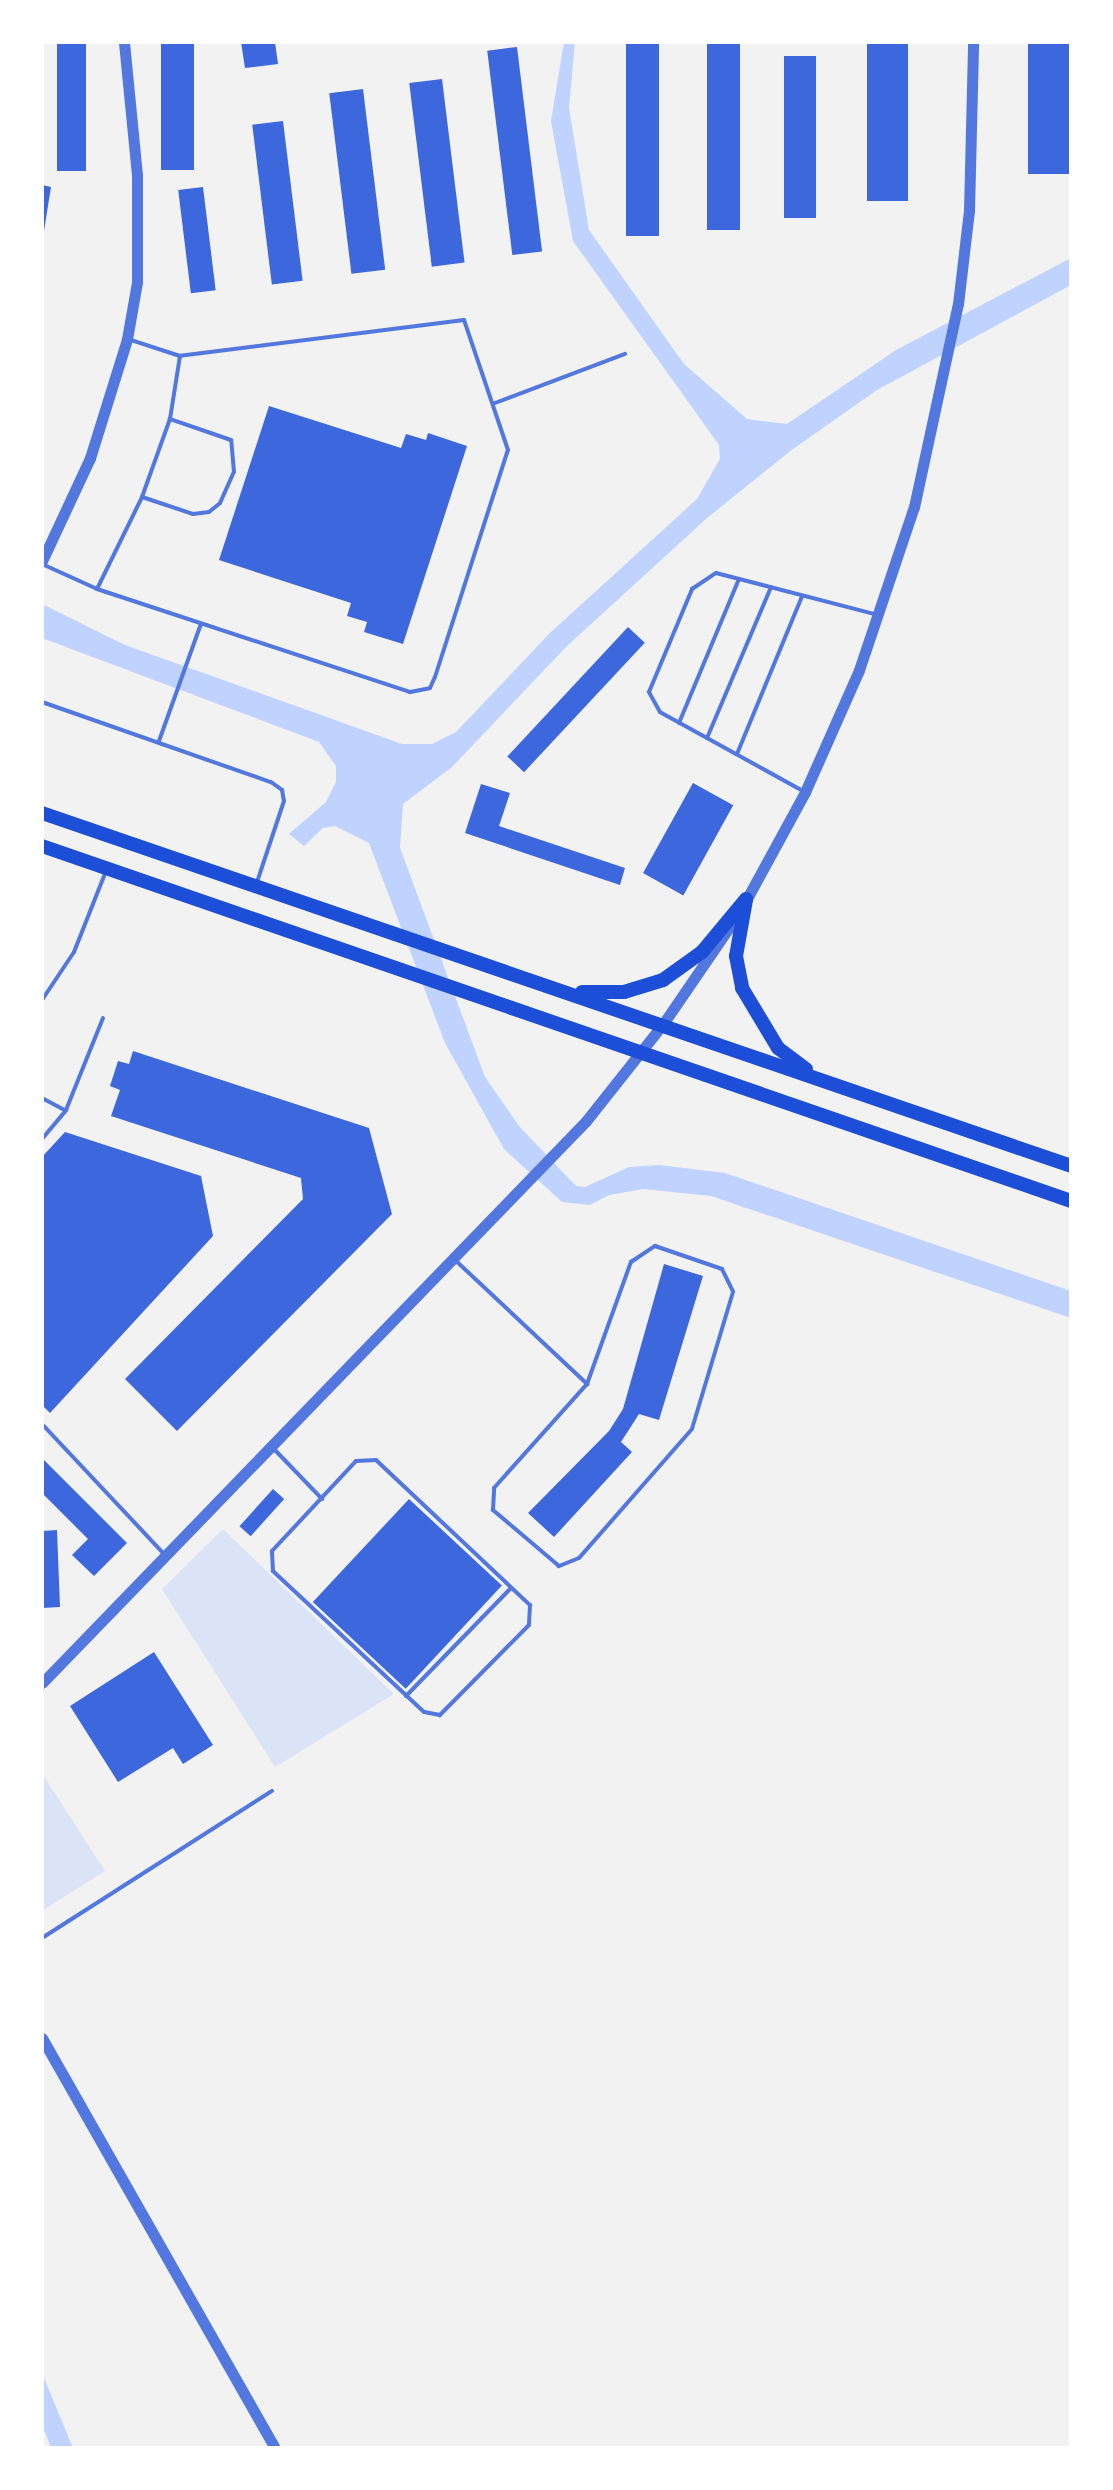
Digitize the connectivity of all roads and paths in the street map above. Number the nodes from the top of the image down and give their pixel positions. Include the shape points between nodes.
1 (124, 42) edge
2 (973, 42) edge
3 (127, 339) junction
4 (625, 354) dead end
5 (180, 356) junction
6 (495, 403) junction
7 (170, 419) junction
8 (142, 497) junction
9 (42, 562) edge
10 (739, 579) junction
11 (771, 587) junction
12 (97, 589) junction
13 (802, 596) junction
14 (879, 616) junction
15 (201, 624) junction
16 (42, 702) edge
17 (679, 723) junction
18 (707, 738) junction
19 (159, 741) junction
20 (737, 754) junction
21 (805, 792) junction
22 (42, 813) edge
23 (42, 846) edge
24 (107, 869) junction
25 (256, 886) junction
26 (746, 899) junction
27 (567, 991) junction
28 (42, 1000) edge
29 (103, 1018) dead end
30 (663, 1024) junction
31 (642, 1052) junction
32 (819, 1078) junction
33 (42, 1098) edge
34 (66, 1110) junction
35 (42, 1139) edge
36 (1071, 1166) edge
37 (1071, 1201) edge
38 (452, 1257) junction
39 (587, 1384) junction
40 (42, 1424) edge
41 (268, 1444) junction
42 (322, 1499) junction
43 (164, 1554) junction
44 (511, 1588) junction
45 (42, 1683) edge
46 (406, 1696) junction
47 (272, 1791) dead end
48 (42, 1938) edge
49 (42, 2038) edge
50 (275, 2448) edge

1 - 3 street via 137,175 137,282
2 - 14 street via 969,211 958,304 914,507
3 - 5 lane
3 - 9 street via 90,458
4 - 6 lane
5 - 6 lane via 464,320
5 - 7 lane
6 - 15 lane via 508,450 430,688 410,692
7 - 8 lane
7 - 8 lane via 231,440 234,472 220,503 209,512 193,514
8 - 12 lane
9 - 12 lane
10 - 11 lane
10 - 17 lane
10 - 17 lane via 716,573 692,589 661,662 649,692 660,712
11 - 13 lane
11 - 18 lane
12 - 15 lane
13 - 14 lane
13 - 20 lane
14 - 21 street
15 - 19 lane
16 - 19 lane
17 - 18 lane
18 - 20 lane
19 - 25 lane via 282,790 284,801
20 - 21 lane
21 - 26 street
22 - 25 main road
23 - 24 main road
24 - 28 lane via 74,952
24 - 31 main road
25 - 27 main road
26 - 27 main road via 702,952 663,980 624,992
26 - 30 street
26 - 32 main road via 736,956 742,988 778,1048
27 - 30 main road
29 - 34 lane
30 - 31 street
30 - 32 main road
31 - 37 main road
31 - 38 street via 564,1144
32 - 36 main road
33 - 34 lane
34 - 35 lane
38 - 39 lane
38 - 41 street
39 - 39 lane via 494,1488 493,1510 559,1566 579,1558 692,1429 733,1292 722,1269 655,1246 631,1262
40 - 43 lane
41 - 42 lane
41 - 43 street
42 - 44 lane via 356,1461 376,1460
42 - 46 lane via 272,1551 273,1571
43 - 45 street
44 - 46 lane
44 - 46 lane via 530,1605 529,1625 440,1715 424,1712
47 - 48 lane
49 - 50 street

